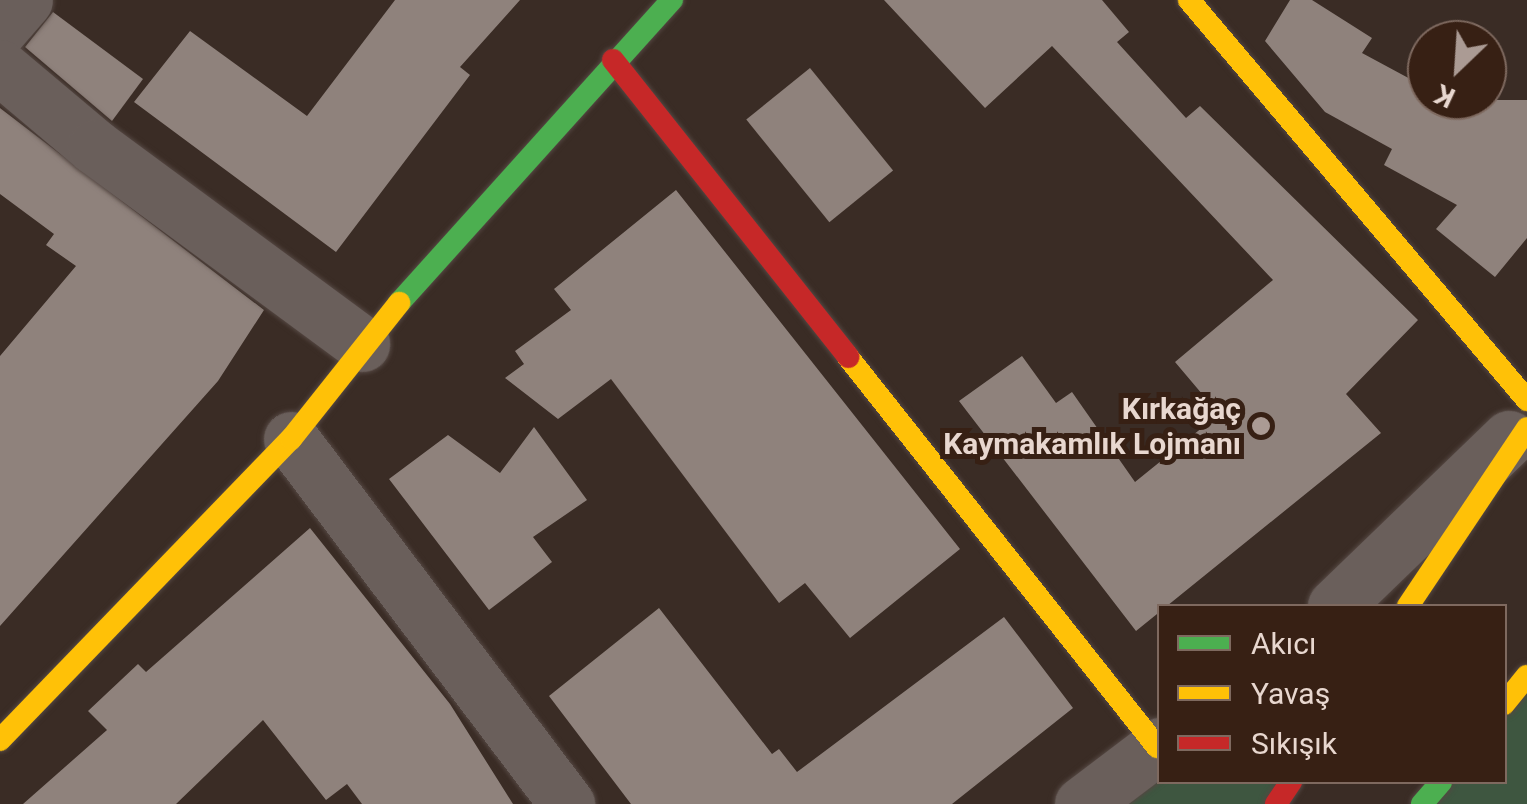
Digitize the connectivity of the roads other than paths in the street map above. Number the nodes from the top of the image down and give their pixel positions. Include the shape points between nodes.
1 (25, 0) edge
2 (672, 0) edge
3 (1189, 0) edge
4 (0, 29) edge
5 (614, 60) junction
6 (0, 66) edge
7 (362, 344) junction
8 (1527, 400) edge
9 (1527, 427) edge
10 (290, 439) junction
11 (1523, 484) dead end
12 (1337, 604) edge
13 (1409, 604) edge
14 (1527, 676) edge
15 (1507, 700) edge
16 (0, 740) edge
17 (1157, 745) edge
18 (1157, 747) edge
19 (1439, 784) edge
20 (567, 804) edge
21 (1082, 804) edge
22 (1422, 804) edge

1 - 4 street
2 - 5 street
3 - 8 street
5 - 7 street
5 - 17 street
6 - 7 street via 95,147
7 - 10 street
9 - 11 street
9 - 12 street
9 - 13 street
10 - 16 street
10 - 20 street
14 - 15 street
18 - 21 street
19 - 22 street

